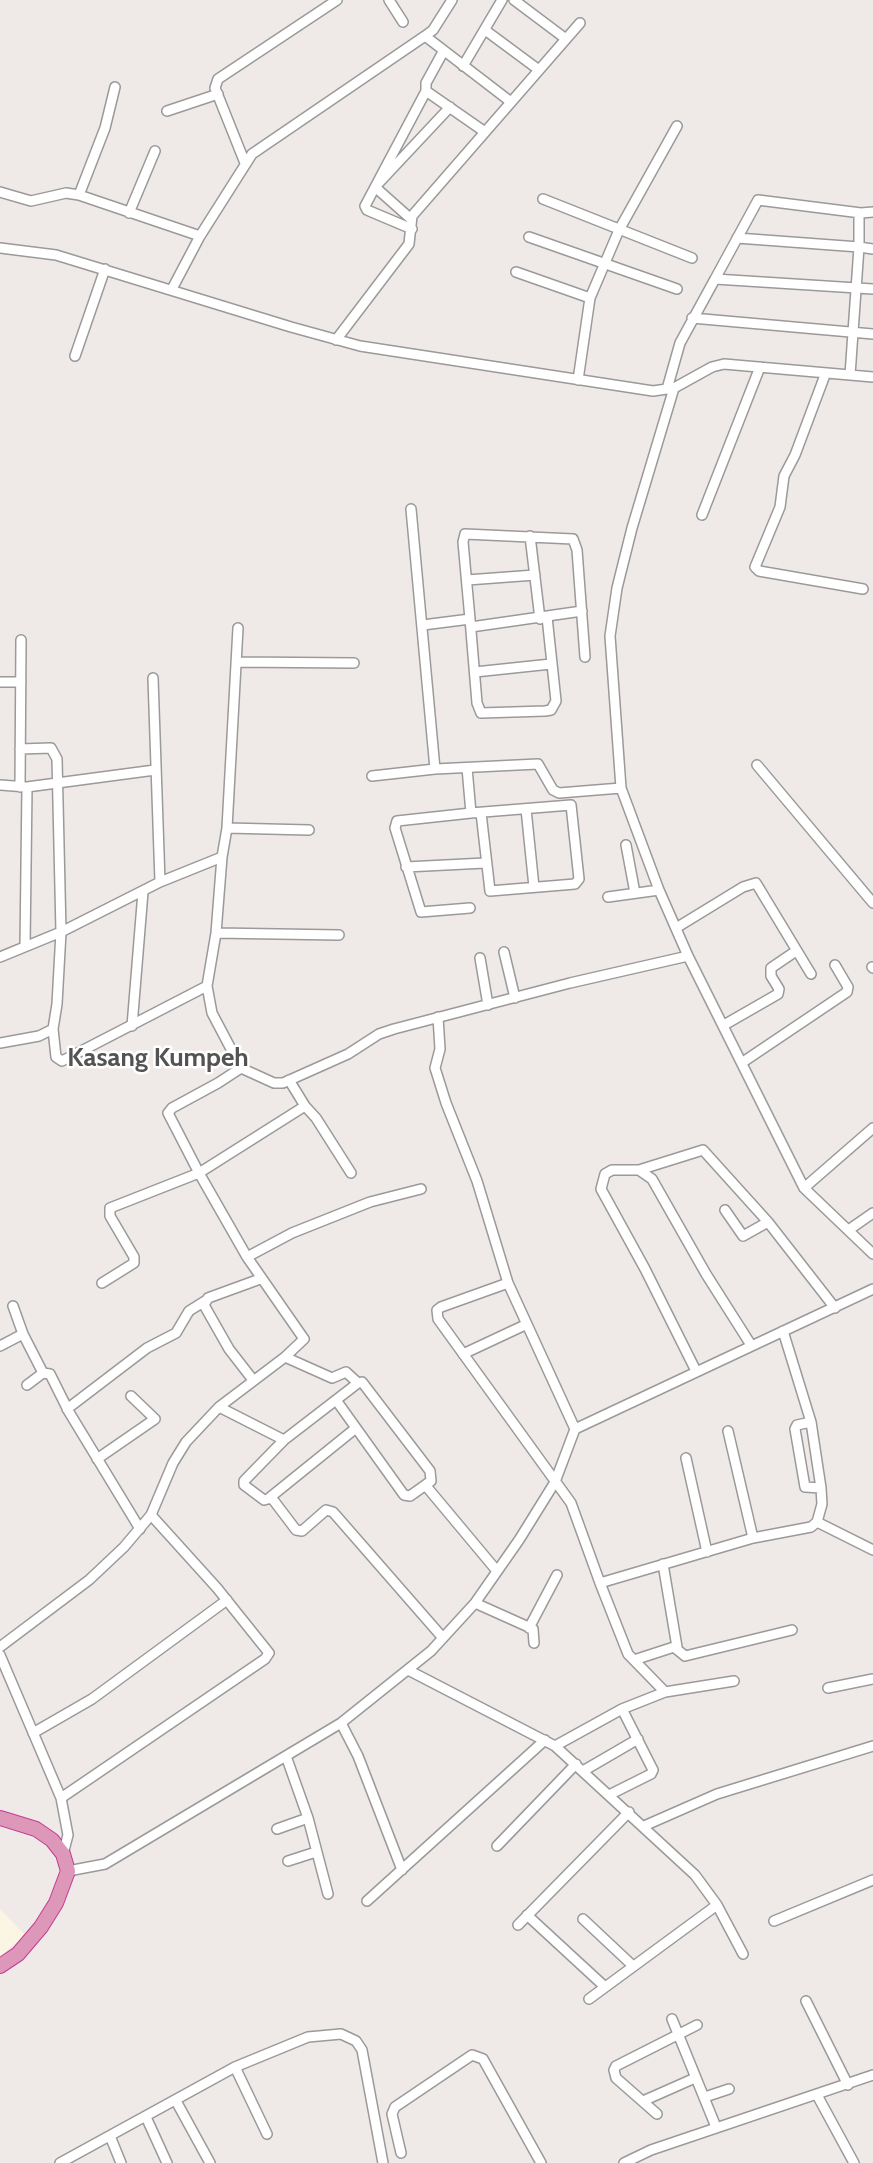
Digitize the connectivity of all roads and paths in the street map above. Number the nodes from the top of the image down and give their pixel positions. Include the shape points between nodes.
1 (337, 0) edge
2 (389, 0) edge
3 (452, 0) edge
4 (502, 0) edge
5 (514, 0) edge
6 (404, 22) dead end
7 (580, 23) dead end
8 (484, 30) junction
9 (425, 36) junction
10 (567, 39) junction
11 (443, 52) junction
12 (463, 66) junction
13 (539, 70) junction
14 (115, 87) dead end
15 (426, 92) junction
16 (218, 94) junction
17 (511, 102) junction
18 (450, 107) junction
19 (167, 111) dead end
20 (677, 126) dead end
21 (485, 132) junction
22 (155, 151) dead end
23 (245, 163) junction
24 (375, 187) junction
25 (0, 192) edge
26 (79, 195) junction
27 (543, 199) dead end
28 (873, 212) edge
29 (129, 213) junction
30 (861, 213) junction
31 (411, 224) junction
32 (619, 230) junction
33 (200, 236) junction
34 (529, 237) dead end
35 (737, 238) junction
36 (859, 247) junction
37 (0, 248) edge
38 (873, 249) edge
39 (692, 258) dead end
40 (605, 262) junction
41 (105, 269) junction
42 (516, 272) dead end
43 (715, 279) junction
44 (856, 288) junction
45 (172, 289) junction
46 (873, 289) edge
47 (676, 290) dead end
48 (590, 298) junction
49 (692, 318) junction
50 (853, 332) junction
51 (873, 333) edge
52 (336, 340) junction
53 (75, 356) dead end
54 (760, 368) junction
55 (825, 375) junction
56 (850, 375) junction
57 (873, 377) edge
58 (578, 380) junction
59 (670, 389) junction
60 (411, 509) dead end
61 (702, 515) dead end
62 (530, 537) junction
63 (535, 575) junction
64 (467, 580) junction
65 (863, 589) dead end
66 (582, 611) junction
67 (543, 618) junction
68 (471, 623) junction
69 (423, 625) junction
70 (238, 628) dead end
71 (21, 640) dead end
72 (585, 657) dead end
73 (236, 662) junction
74 (354, 663) dead end
75 (551, 664) junction
76 (475, 672) junction
77 (153, 678) dead end
78 (0, 682) edge
79 (21, 682) junction
80 (20, 749) junction
81 (758, 765) dead end
82 (466, 768) junction
83 (155, 770) junction
84 (435, 770) junction
85 (372, 776) dead end
86 (58, 783) junction
87 (0, 785) edge
88 (23, 787) junction
89 (621, 788) junction
90 (526, 808) junction
91 (476, 813) junction
92 (227, 828) junction
93 (309, 830) dead end
94 (626, 845) dead end
95 (222, 857) junction
96 (485, 862) junction
97 (406, 867) junction
98 (160, 882) junction
99 (534, 887) junction
100 (659, 890) junction
101 (143, 892) junction
102 (635, 893) junction
103 (608, 897) dead end
104 (873, 903) edge
105 (470, 908) dead end
106 (676, 928) junction
107 (61, 932) junction
108 (216, 933) junction
109 (339, 934) dead end
110 (24, 946) junction
111 (796, 951) junction
112 (504, 952) dead end
113 (688, 956) junction
114 (0, 957) edge
115 (480, 958) dead end
116 (836, 965) dead end
117 (812, 974) dead end
118 (207, 986) junction
119 (515, 998) junction
120 (488, 1005) junction
121 (438, 1017) junction
122 (132, 1026) junction
123 (724, 1026) junction
124 (53, 1029) junction
125 (0, 1043) edge
126 (743, 1062) junction
127 (241, 1068) junction
128 (289, 1080) junction
129 (305, 1106) junction
130 (873, 1128) edge
131 (639, 1170) junction
132 (199, 1173) junction
133 (351, 1173) dead end
134 (804, 1188) junction
135 (421, 1189) dead end
136 (725, 1210) dead end
137 (873, 1213) edge
138 (768, 1222) junction
139 (850, 1229) junction
140 (873, 1254) edge
141 (247, 1257) junction
142 (260, 1279) junction
143 (102, 1283) dead end
144 (507, 1283) junction
145 (873, 1289) edge
146 (205, 1301) junction
147 (13, 1306) dead end
148 (835, 1308) junction
149 (525, 1325) junction
150 (783, 1331) junction
151 (23, 1334) junction
152 (751, 1345) junction
153 (0, 1346) edge
154 (463, 1354) junction
155 (285, 1358) junction
156 (696, 1371) junction
157 (43, 1373) junction
158 (254, 1380) junction
159 (358, 1383) junction
160 (27, 1385) dead end
161 (132, 1396) dead end
162 (336, 1400) junction
163 (219, 1407) junction
164 (67, 1410) junction
165 (811, 1422) junction
166 (356, 1428) junction
167 (575, 1429) junction
168 (728, 1431) dead end
169 (284, 1440) junction
170 (686, 1458) dead end
171 (97, 1459) junction
172 (555, 1482) junction
173 (426, 1486) junction
174 (821, 1488) junction
175 (270, 1497) junction
176 (151, 1515) junction
177 (817, 1522) junction
178 (140, 1530) junction
179 (753, 1538) junction
180 (873, 1550) edge
181 (707, 1552) junction
182 (663, 1564) junction
183 (497, 1571) junction
184 (557, 1575) dead end
185 (600, 1583) junction
186 (227, 1600) junction
187 (475, 1604) junction
188 (530, 1628) junction
189 (792, 1630) dead end
190 (443, 1638) junction
191 (534, 1643) dead end
192 (0, 1647) edge
193 (677, 1647) junction
194 (0, 1655) edge
195 (634, 1660) junction
196 (408, 1671) junction
197 (873, 1679) edge
198 (734, 1681) dead end
199 (828, 1688) dead end
200 (665, 1692) junction
201 (622, 1709) junction
202 (341, 1723) junction
203 (33, 1733) junction
204 (638, 1739) junction
205 (545, 1740) junction
206 (555, 1746) junction
207 (873, 1746) edge
208 (286, 1756) junction
209 (579, 1768) junction
210 (609, 1795) junction
211 (61, 1798) junction
212 (629, 1812) junction
213 (0, 1818) edge
214 (308, 1818) junction
215 (644, 1826) junction
216 (277, 1829) dead end
217 (497, 1846) dead end
218 (316, 1852) junction
219 (63, 1854) junction
220 (288, 1861) dead end
221 (402, 1870) junction
222 (68, 1871) junction
223 (873, 1880) edge
224 (328, 1894) dead end
225 (367, 1901) dead end
226 (717, 1905) junction
227 (527, 1915) junction
228 (583, 1919) dead end
229 (774, 1921) dead end
230 (518, 1925) dead end
231 (743, 1954) dead end
232 (632, 1965) junction
233 (0, 1966) edge
234 (604, 1986) junction
235 (589, 1999) dead end
236 (806, 2001) dead end
237 (672, 2019) dead end
238 (697, 2025) dead end
239 (679, 2035) junction
240 (235, 2067) junction
241 (873, 2075) edge
242 (695, 2078) junction
243 (849, 2085) junction
244 (729, 2089) dead end
245 (817, 2095) junction
246 (705, 2097) junction
247 (176, 2101) junction
248 (643, 2101) junction
249 (657, 2114) dead end
250 (146, 2117) junction
251 (716, 2127) junction
252 (267, 2134) dead end
253 (110, 2136) junction
254 (401, 2153) dead end
255 (60, 2163) edge
256 (122, 2163) edge
257 (167, 2163) edge
258 (210, 2163) edge
259 (383, 2163) edge
260 (541, 2163) edge
261 (624, 2163) edge
262 (854, 2163) edge

1 - 16 street via 222,75 216,85
2 - 6 street
3 - 9 street
4 - 8 street
5 - 10 street
7 - 10 street
8 - 12 street
8 - 13 street
9 - 11 street
9 - 23 street via 252,154
10 - 13 street
11 - 12 street
11 - 15 street via 426,83
12 - 17 street
13 - 17 street
14 - 26 street via 105,128
15 - 18 street
15 - 24 street
16 - 19 street
16 - 23 street
17 - 21 street
18 - 21 street
18 - 24 street
20 - 32 street
21 - 31 street
22 - 29 street
23 - 33 street
24 - 31 street
24 - 31 street via 366,200 367,210
25 - 26 street via 38,201 66,193
26 - 29 street
27 - 32 street
28 - 30 street
29 - 33 street
30 - 35 street via 758,200
30 - 36 street
31 - 52 street via 404,251
32 - 39 street
32 - 40 street
33 - 45 street
34 - 40 street
35 - 36 street
35 - 43 street
36 - 38 street
36 - 44 street
37 - 41 street via 56,255
40 - 47 street
40 - 48 street
41 - 45 street
41 - 53 street
42 - 48 street
43 - 44 street
43 - 49 street
44 - 46 street
44 - 50 street
45 - 52 street
48 - 58 street
49 - 50 street
49 - 59 street via 680,343
50 - 51 street
50 - 56 street
52 - 58 street
54 - 55 street
54 - 59 street via 724,364
54 - 61 street
55 - 56 street
55 - 65 street via 784,476 780,507 755,567 759,571
56 - 57 street
58 - 59 street via 653,391
59 - 89 street via 632,528 610,636
60 - 69 street
62 - 63 street
62 - 64 street via 465,534 462,542
62 - 66 street via 566,537 577,543
63 - 64 street
63 - 67 street
64 - 68 street
66 - 67 street
66 - 72 street
67 - 68 street
67 - 75 street
68 - 69 street
68 - 76 street
69 - 84 street
70 - 73 street
71 - 79 street
73 - 74 street
73 - 92 street
75 - 76 street
75 - 76 street via 556,701 551,710 545,711 481,713
77 - 83 street
78 - 79 street
79 - 80 street
80 - 86 street via 51,748 55,752
80 - 88 street
81 - 104 street
82 - 84 street
82 - 89 street via 538,764 553,790 559,793
82 - 91 street
83 - 86 street
83 - 98 street
84 - 85 street
86 - 88 street
86 - 107 street
87 - 88 street
88 - 110 street
89 - 100 street
90 - 91 street
90 - 99 street
90 - 99 street via 573,807 578,883
91 - 96 street
91 - 97 street via 398,821 395,828
92 - 93 street
92 - 95 street
94 - 102 street
95 - 98 street
95 - 108 street
96 - 97 street
96 - 99 street via 490,891
97 - 105 street via 421,912
98 - 101 street
100 - 102 street
100 - 106 street
101 - 107 street
101 - 122 street
102 - 103 street
106 - 111 street via 756,883
106 - 113 street
107 - 110 street
107 - 124 street
108 - 109 street
108 - 118 street
110 - 114 street
111 - 117 street
111 - 123 street via 771,968 778,994
112 - 119 street
113 - 119 street
113 - 123 street
115 - 120 street
116 - 126 street via 848,992
118 - 122 street
118 - 127 street via 212,1013
119 - 120 street
120 - 121 street
121 - 128 street via 379,1034 348,1054
121 - 144 street via 441,1033 436,1074 477,1182
122 - 124 street via 62,1061 57,1057
123 - 126 street
124 - 125 street via 39,1036
126 - 134 street
127 - 128 street via 274,1083
127 - 132 street via 168,1113
128 - 129 street
129 - 132 street
129 - 133 street
130 - 134 street
131 - 138 street via 703,1150
131 - 152 street via 652,1179
131 - 156 street via 612,1170 605,1174 601,1189
132 - 141 street
132 - 143 street via 110,1208 110,1216 134,1263
134 - 139 street
135 - 141 street via 370,1202 292,1233
136 - 138 street via 743,1236
137 - 139 street
138 - 148 street
139 - 140 street
141 - 142 street
142 - 146 street
142 - 155 street via 303,1334 301,1343
144 - 149 street
144 - 154 street via 437,1310 438,1319
145 - 148 street
146 - 158 street via 229,1349
146 - 164 street via 185,1315 176,1332 147,1348
147 - 151 street
148 - 150 street
149 - 154 street
149 - 167 street
150 - 152 street
150 - 165 street
151 - 153 street
151 - 157 street
152 - 156 street
154 - 172 street
155 - 158 street
155 - 159 street via 332,1378 346,1372
156 - 167 street
157 - 160 street
157 - 164 street via 50,1374
158 - 163 street
159 - 162 street
159 - 173 street via 363,1383 430,1471 432,1477
161 - 171 street via 155,1419
162 - 166 street
162 - 169 street
163 - 169 street
163 - 176 street via 186,1442
164 - 171 street
165 - 174 street
165 - 174 street via 795,1429 805,1487
166 - 173 street via 404,1495 410,1496
166 - 175 street
167 - 172 street
168 - 179 street
169 - 175 street via 244,1481 264,1500
170 - 181 street
171 - 178 street
172 - 183 street
172 - 185 street via 576,1513
173 - 183 street
174 - 177 street
175 - 190 street via 296,1530 302,1531 326,1510 333,1512
176 - 178 street
176 - 186 street
177 - 179 street via 811,1527
177 - 180 street
178 - 192 street via 89,1580
179 - 181 street
181 - 182 street
182 - 185 street
182 - 193 street
183 - 187 street
184 - 188 street
185 - 195 street via 628,1654
186 - 203 street via 92,1699
186 - 211 street via 268,1656
187 - 188 street
187 - 190 street
188 - 191 street via 535,1634
189 - 193 street via 686,1656
190 - 196 street
193 - 195 street
194 - 203 street
195 - 200 street
196 - 202 street
196 - 205 street
197 - 199 street
198 - 200 street
200 - 201 street
201 - 204 street
201 - 206 street
202 - 208 street
202 - 221 street via 358,1756
203 - 211 street
204 - 209 street
204 - 210 street via 652,1773
205 - 206 street
205 - 221 street
206 - 209 street
207 - 215 street via 717,1794
208 - 214 street
208 - 222 street via 105,1864
209 - 210 street
209 - 217 street
210 - 212 street
211 - 219 street via 68,1835
212 - 215 street
212 - 227 street
213 - 219 highway via 36,1829
214 - 216 street
214 - 218 street
215 - 226 street via 695,1875
218 - 220 street
218 - 224 street
219 - 222 highway
221 - 225 street
222 - 233 highway via 56,1903 41,1927
223 - 229 street
226 - 231 street
226 - 232 street
227 - 230 street
227 - 234 street
228 - 232 street
232 - 234 street
234 - 235 street
236 - 243 street
237 - 239 street
238 - 239 street
239 - 242 street
239 - 248 street via 616,2066 616,2078
240 - 247 street
240 - 252 street
240 - 259 street via 308,2037 350,2036 362,2050
241 - 243 street
242 - 246 street
242 - 248 street
243 - 245 street
244 - 246 street
245 - 251 street
245 - 262 street
246 - 251 street
247 - 250 street
247 - 258 street
248 - 249 street
250 - 253 street
250 - 257 street
251 - 261 street
253 - 255 street
253 - 256 street
254 - 260 street via 392,2114 395,2107 472,2055 483,2059

